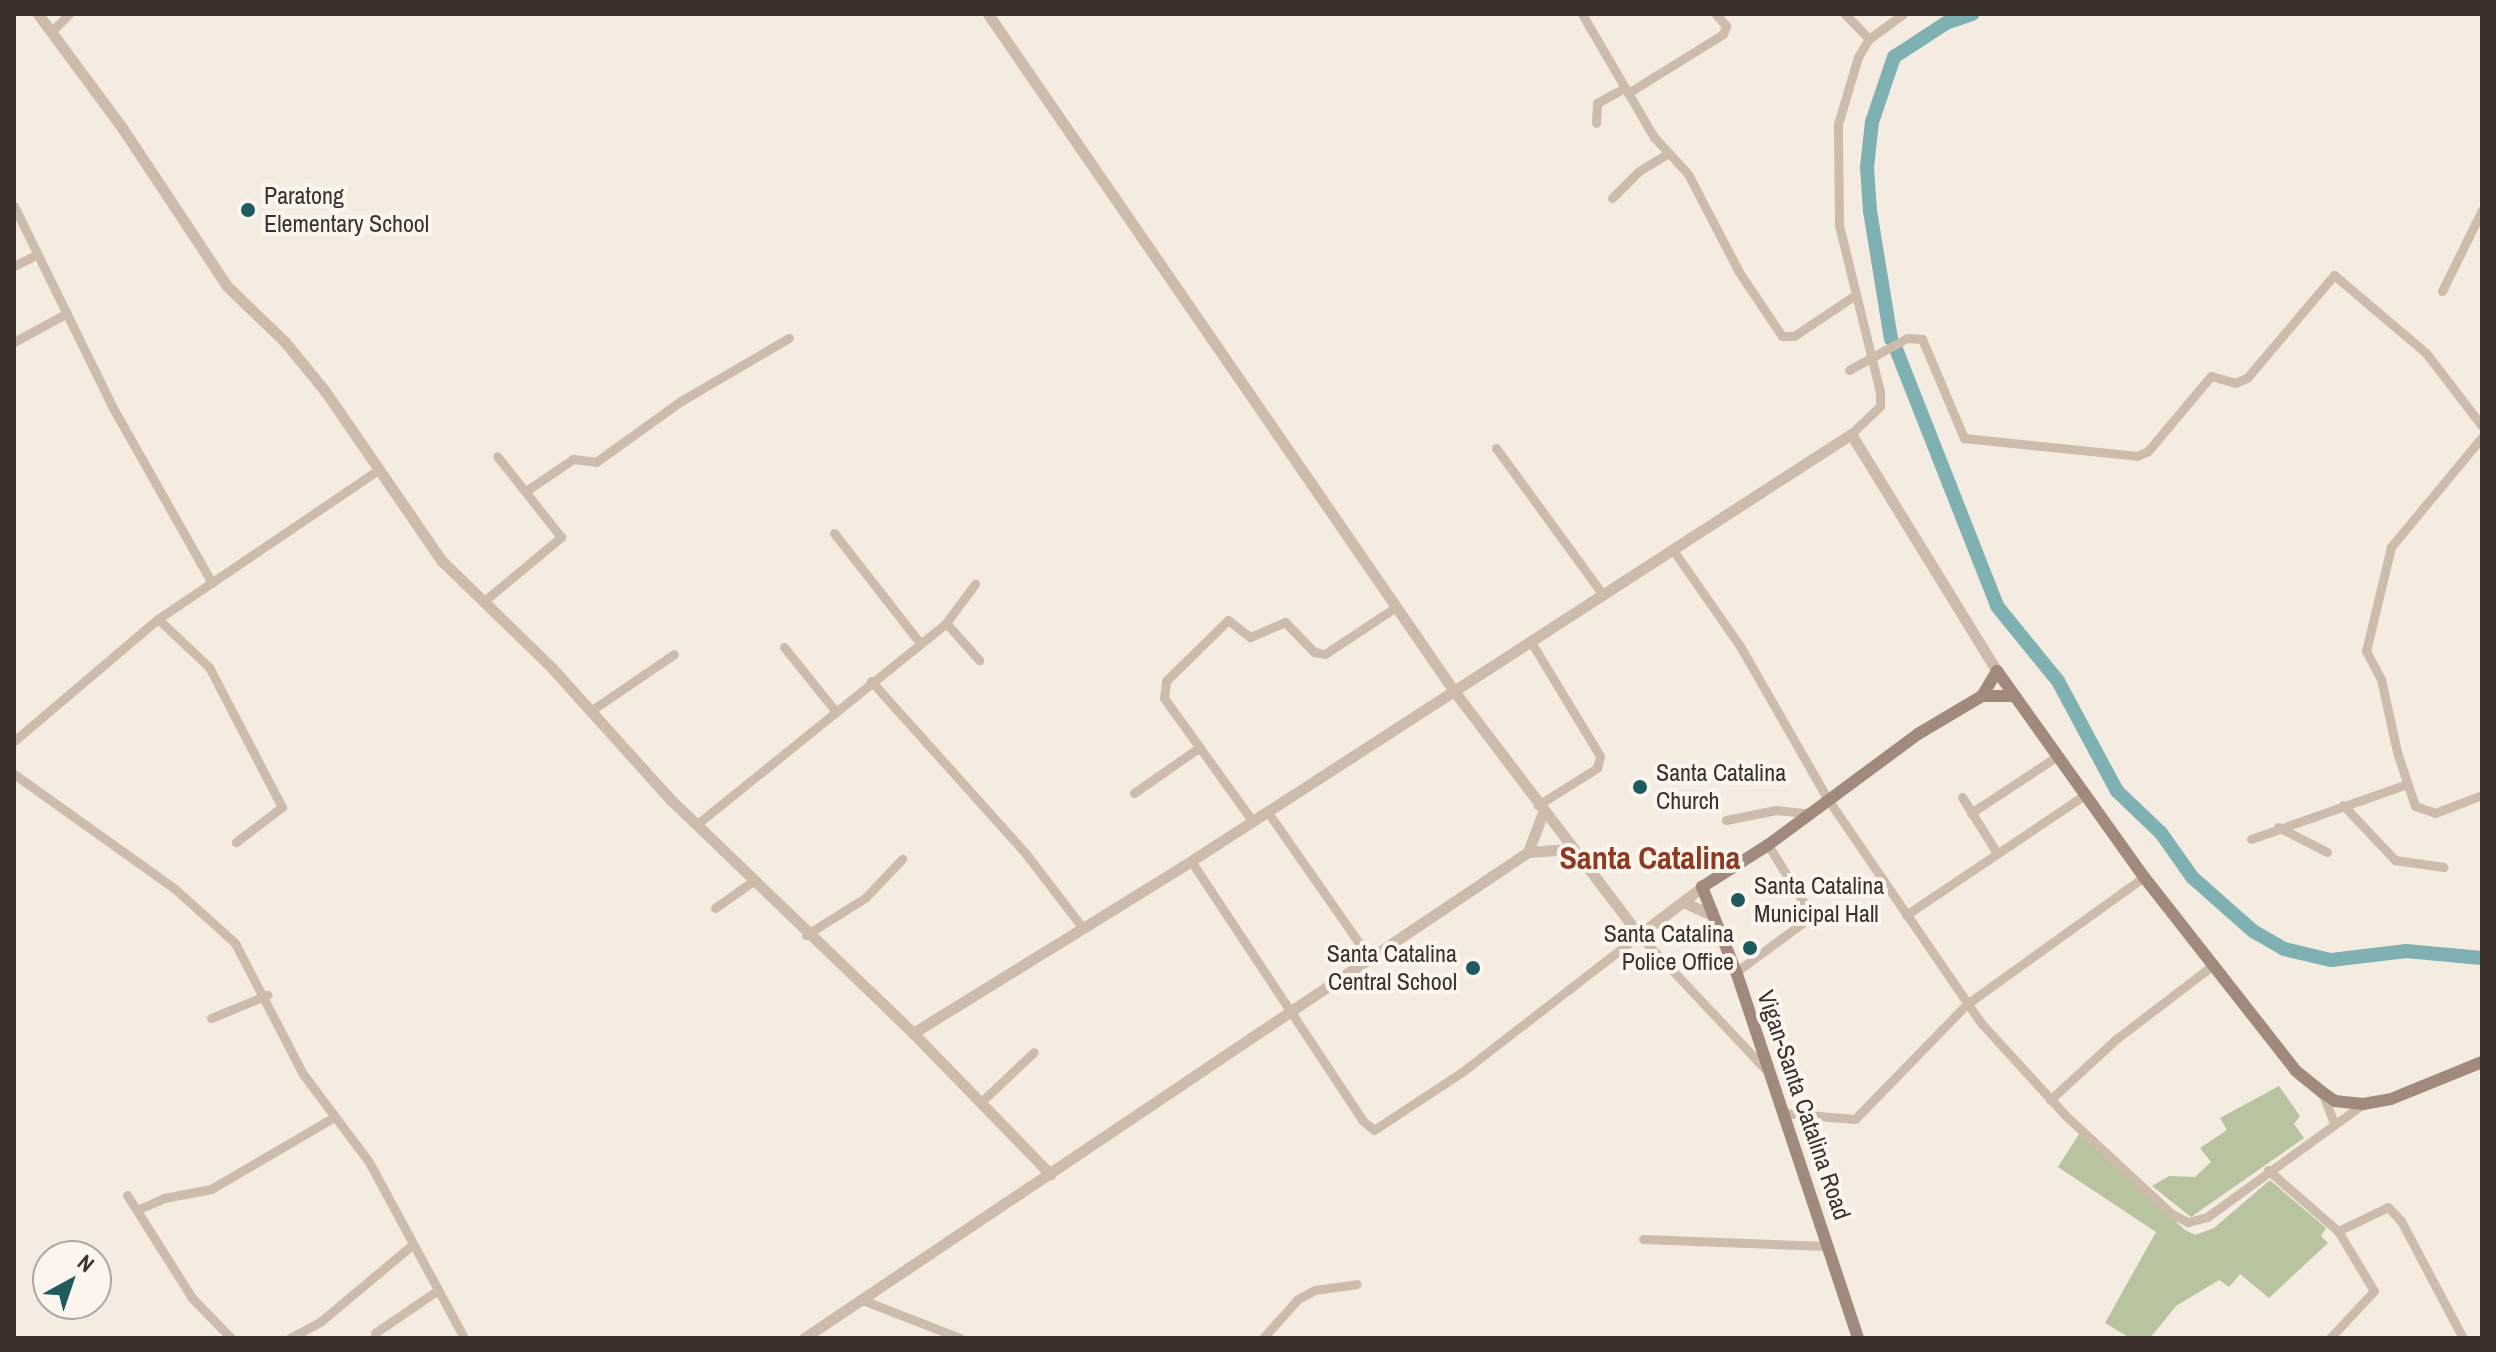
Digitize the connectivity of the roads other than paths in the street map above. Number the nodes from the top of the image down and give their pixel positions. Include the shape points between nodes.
1 (38, 14) edge
2 (69, 14) edge
3 (988, 14) edge
4 (1582, 14) edge
5 (1716, 14) edge
6 (1845, 14) edge
7 (1903, 14) edge
8 (52, 31) junction
9 (1869, 39) junction
10 (1626, 90) junction
11 (1596, 123) dead end
12 (1669, 153) junction
13 (1612, 198) dead end
14 (14, 206) edge
15 (2482, 210) edge
16 (2478, 223) edge
17 (36, 255) junction
18 (14, 266) edge
19 (2442, 291) dead end
20 (1854, 296) junction
21 (67, 313) junction
22 (789, 338) dead end
23 (14, 342) edge
24 (1870, 357) junction
25 (1849, 370) dead end
26 (2482, 426) edge
27 (1851, 434) junction
28 (2482, 437) edge
29 (1496, 448) dead end
30 (497, 456) dead end
31 (377, 471) junction
32 (526, 491) junction
33 (834, 533) dead end
34 (1673, 550) junction
35 (212, 583) junction
36 (975, 584) dead end
37 (1603, 595) junction
38 (483, 602) junction
39 (1396, 607) junction
40 (158, 619) junction
41 (946, 623) junction
42 (1531, 642) junction
43 (920, 643) junction
44 (784, 647) dead end
45 (674, 654) dead end
46 (979, 660) dead end
47 (1997, 671) junction
48 (871, 681) junction
49 (1454, 691) junction
50 (1982, 696) junction
51 (2014, 696) junction
52 (592, 710) junction
53 (836, 712) junction
54 (14, 741) edge
55 (1200, 747) junction
56 (2056, 757) junction
57 (14, 774) edge
58 (2407, 784) junction
59 (1134, 793) dead end
60 (2086, 794) junction
61 (2482, 795) edge
62 (1962, 797) dead end
63 (1827, 798) junction
64 (2343, 805) junction
65 (1540, 809) junction
66 (1267, 811) junction
67 (1806, 813) junction
68 (1971, 813) junction
69 (1251, 819) junction
70 (1726, 820) dead end
71 (696, 825) junction
72 (2278, 827) junction
73 (2251, 839) dead end
74 (236, 842) dead end
75 (1768, 845) junction
76 (1570, 849) junction
77 (1995, 850) junction
78 (1528, 852) junction
79 (2327, 852) dead end
80 (902, 859) dead end
81 (1191, 861) junction
82 (2443, 867) dead end
83 (2144, 877) junction
84 (753, 881) junction
85 (1702, 887) junction
86 (1683, 902) junction
87 (715, 908) dead end
88 (1712, 915) junction
89 (1906, 915) junction
90 (1082, 927) junction
91 (806, 935) junction
92 (1639, 935) junction
93 (1369, 957) junction
94 (2213, 965) junction
95 (1736, 972) junction
96 (267, 995) junction
97 (1967, 1004) junction
98 (1290, 1012) junction
99 (211, 1018) dead end
100 (913, 1033) junction
101 (1034, 1052) dead end
102 (2482, 1062) edge
103 (1770, 1074) junction
104 (2322, 1092) junction
105 (2050, 1100) junction
106 (980, 1103) junction
107 (2363, 1104) junction
108 (1783, 1113) junction
109 (334, 1117) junction
110 (2334, 1123) junction
111 (2268, 1170) junction
112 (1050, 1174) junction
113 (127, 1195) dead end
114 (137, 1210) junction
115 (2338, 1231) junction
116 (1643, 1239) dead end
117 (412, 1245) junction
118 (1828, 1246) junction
119 (1357, 1284) dead end
120 (435, 1292) junction
121 (860, 1299) junction
122 (375, 1333) dead end
123 (231, 1338) edge
124 (290, 1338) edge
125 (464, 1338) edge
126 (804, 1338) edge
127 (960, 1338) edge
128 (1263, 1338) edge
129 (1858, 1338) edge
130 (2330, 1338) edge
131 (2463, 1338) edge

1 - 8 street
2 - 8 street
3 - 39 street
4 - 10 street
5 - 10 street via 1726,26 1723,34
6 - 9 street
7 - 9 street
8 - 31 street via 227,286 285,342
9 - 20 street via 1838,124 1839,225
10 - 11 street via 1597,103
10 - 12 street
12 - 13 street via 1639,171
12 - 20 street via 1688,174 1739,272 1782,336 1794,336
14 - 17 street
15 - 16 street
16 - 19 street
17 - 18 street
17 - 21 street
20 - 24 street
21 - 23 street
21 - 35 street via 163,501
22 - 32 street via 681,401 596,462 573,459
24 - 25 street
24 - 26 street via 1907,338 1922,339 1968,440 2137,456 2148,451 2211,376 2235,383 2247,378 2334,275 2426,353
24 - 27 street via 1880,406
27 - 34 street
27 - 47 street
28 - 58 street via 2400,534 2382,572 2366,651 2381,679
29 - 37 street
30 - 32 street
31 - 35 street
31 - 38 street via 427,543
32 - 38 street via 561,537
33 - 43 street
34 - 37 street
34 - 63 street via 1740,646
35 - 40 street
36 - 41 street
37 - 42 street
38 - 52 street
39 - 49 street
39 - 55 street via 1325,654 1314,652 1285,622 1250,637 1228,620 1161,687
40 - 54 street
40 - 74 street via 209,667 282,807
41 - 43 street
41 - 46 street
42 - 49 street
42 - 65 street via 1600,756 1597,768
43 - 48 street
44 - 53 street
45 - 52 street
47 - 50 main road
47 - 51 main road
48 - 53 street
48 - 90 street via 1026,854
49 - 65 street
49 - 66 street
50 - 51 main road
50 - 63 main road
51 - 56 main road
52 - 71 street
53 - 71 street
55 - 59 street
55 - 69 street
56 - 60 main road
56 - 68 street
57 - 96 street via 203,911 235,943
58 - 61 street via 2415,806 2427,814
58 - 64 street
60 - 77 street
60 - 83 main road
62 - 68 street
63 - 67 main road
63 - 89 street
64 - 72 street
64 - 82 street via 2395,860
65 - 76 street
65 - 78 street
66 - 69 street
66 - 93 street
67 - 70 street via 1776,810
67 - 75 main road
68 - 77 street
69 - 81 street
71 - 84 street
72 - 73 street
72 - 79 street
75 - 85 main road
75 - 95 street via 1812,916
76 - 78 street
76 - 92 street
77 - 89 street
78 - 93 street
80 - 91 street via 865,898
81 - 90 street
81 - 98 street
83 - 94 main road
83 - 97 street
84 - 87 street
84 - 91 street
85 - 86 street
85 - 88 main road, Vigan-Santa Catalina Road
86 - 88 street
86 - 92 street
88 - 95 main road, Vigan-Santa Catalina Road
89 - 97 street
90 - 100 street
91 - 100 street
92 - 98 street via 1462,1072 1374,1130
92 - 103 street
93 - 98 street
94 - 104 main road via 2296,1071
94 - 105 street via 2115,1040
95 - 103 main road, Vigan-Santa Catalina Road
96 - 99 street
96 - 109 street via 303,1074
97 - 105 street
97 - 108 street via 1855,1119
98 - 112 street
100 - 106 street
101 - 106 street
102 - 107 main road via 2391,1099
103 - 108 main road, Vigan-Santa Catalina Road
104 - 107 main road via 2335,1101
104 - 110 street
105 - 111 street via 2180,1220 2207,1217
106 - 112 street
107 - 110 street
108 - 118 main road, Vigan-Santa Catalina Road
109 - 114 street via 211,1189 164,1198
109 - 117 street via 369,1162
110 - 111 street
111 - 115 street
112 - 121 street
113 - 114 street
114 - 123 street via 192,1298
115 - 130 street via 2374,1291
115 - 131 street via 2377,1208 2393,1210
116 - 118 street
117 - 120 street
117 - 124 street via 320,1322
118 - 129 main road, Vigan-Santa Catalina Road
119 - 128 street via 1315,1290 1298,1299
120 - 122 street
120 - 125 street
121 - 126 street
121 - 127 street

